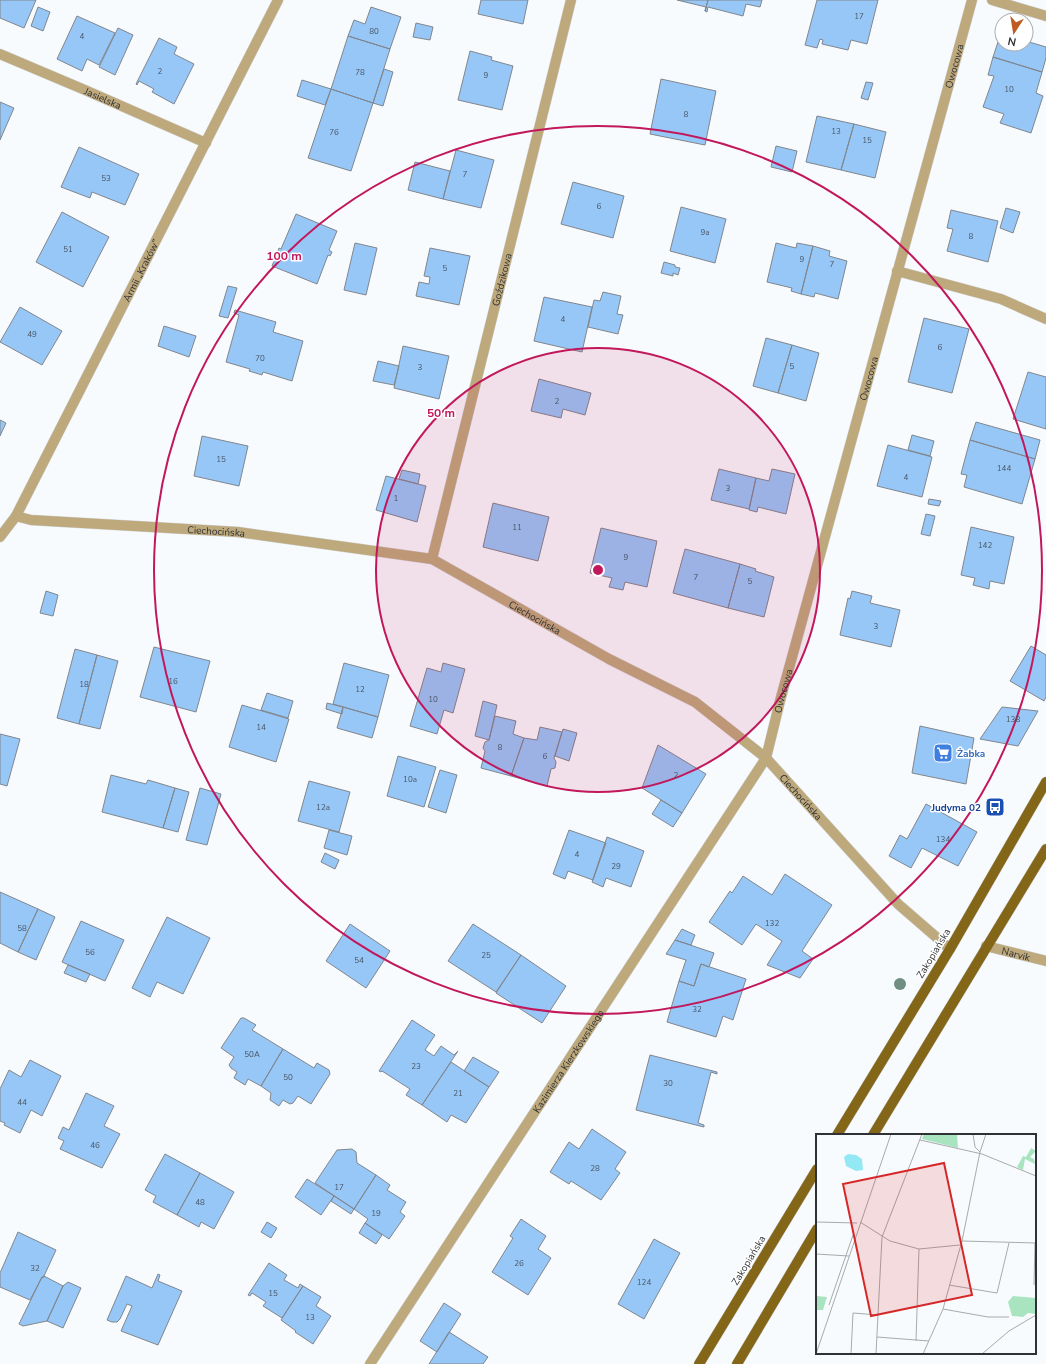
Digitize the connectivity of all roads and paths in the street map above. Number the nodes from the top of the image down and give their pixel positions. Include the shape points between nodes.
1 (278, 0) edge
2 (571, 0) edge
3 (972, 0) edge
4 (992, 0) edge
5 (1046, 16) edge
6 (0, 54) edge
7 (206, 143) junction
8 (897, 271) junction
9 (1046, 319) edge
10 (16, 516) junction
11 (0, 537) edge
12 (432, 559) junction
13 (766, 758) junction
14 (1046, 782) edge
15 (1046, 849) edge
16 (986, 946) junction
17 (950, 949) junction
18 (1046, 961) edge
19 (838, 1134) edge
20 (874, 1134) edge
21 (816, 1171) edge
22 (816, 1231) edge
23 (370, 1364) edge
24 (699, 1364) edge
25 (737, 1364) edge

1 - 7 street, Armii „Kraków”
2 - 12 street, Goździkowa
3 - 8 street, Owocowa
4 - 5 street
6 - 7 street, Jasielska
7 - 10 street, Armii „Kraków”
8 - 9 street via 1001,299
8 - 13 street, Owocowa
10 - 11 street, Armii „Kraków”
10 - 12 street, Ciechocińska via 31,520 238,532
12 - 13 street, Ciechocińska via 610,659 695,702
13 - 17 street, Ciechocińska via 898,904
13 - 23 street, Kazimierza Kierzkowskiego
14 - 17 main road, Zakopiańska
15 - 16 main road
16 - 18 street, Narvik
16 - 20 main road
17 - 19 main road, Zakopiańska
21 - 24 main road, Zakopiańska
22 - 25 main road

